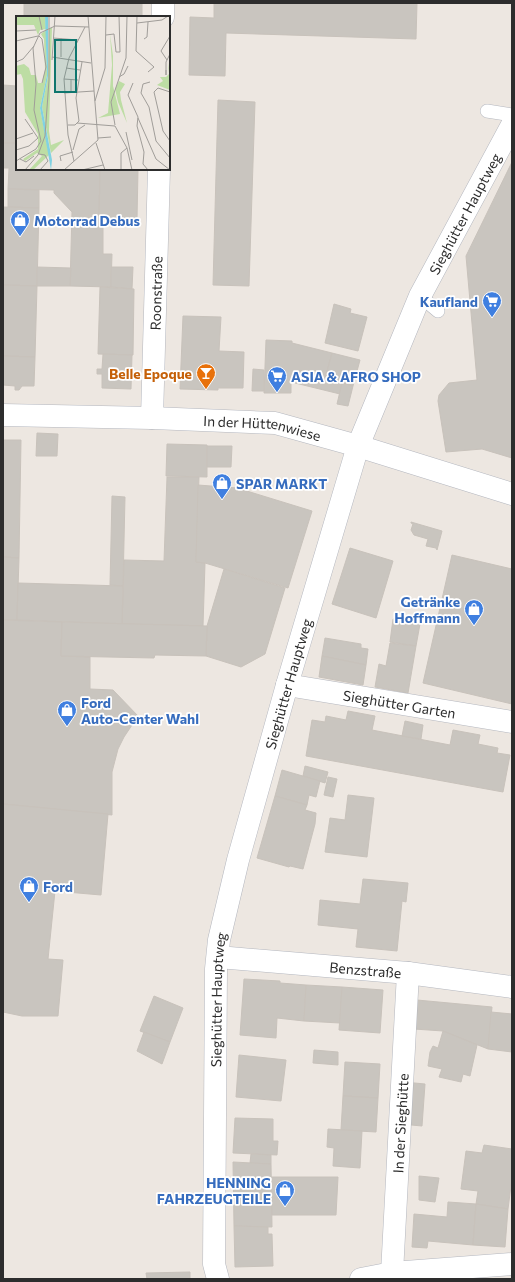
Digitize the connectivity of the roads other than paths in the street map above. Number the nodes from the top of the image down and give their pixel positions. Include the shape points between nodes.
1 (163, 3) edge
2 (163, 16) edge
3 (487, 111) dead end
4 (512, 115) edge
5 (512, 125) edge
6 (159, 170) edge
7 (420, 296) junction
8 (438, 311) dead end
9 (3, 415) edge
10 (152, 418) junction
11 (358, 446) junction
12 (512, 494) edge
13 (287, 684) junction
14 (512, 722) edge
15 (218, 957) junction
16 (408, 973) junction
17 (512, 987) edge
18 (512, 1264) edge
19 (392, 1273) junction
20 (218, 1279) edge
21 (361, 1279) edge

1 - 2 street
3 - 4 lane
5 - 7 street, Sieghütter Hauptweg
6 - 10 street, Roonstraße
7 - 8 lane
7 - 11 street, Sieghütter Hauptweg
9 - 10 street, In der Hüttenwiese
10 - 11 street, In der Hüttenwiese via 275,423
11 - 12 street, In der Hüttenwiese
11 - 13 street, Sieghütter Hauptweg
13 - 14 street, Sieghütter Garten
13 - 15 street, Sieghütter Hauptweg via 238,860 219,940
15 - 16 street, Benzstraße
15 - 20 street, Sieghütter Hauptweg via 214,1264
16 - 17 street, Benzstraße
16 - 19 street, In der Sieghütte
18 - 19 street
19 - 21 street

